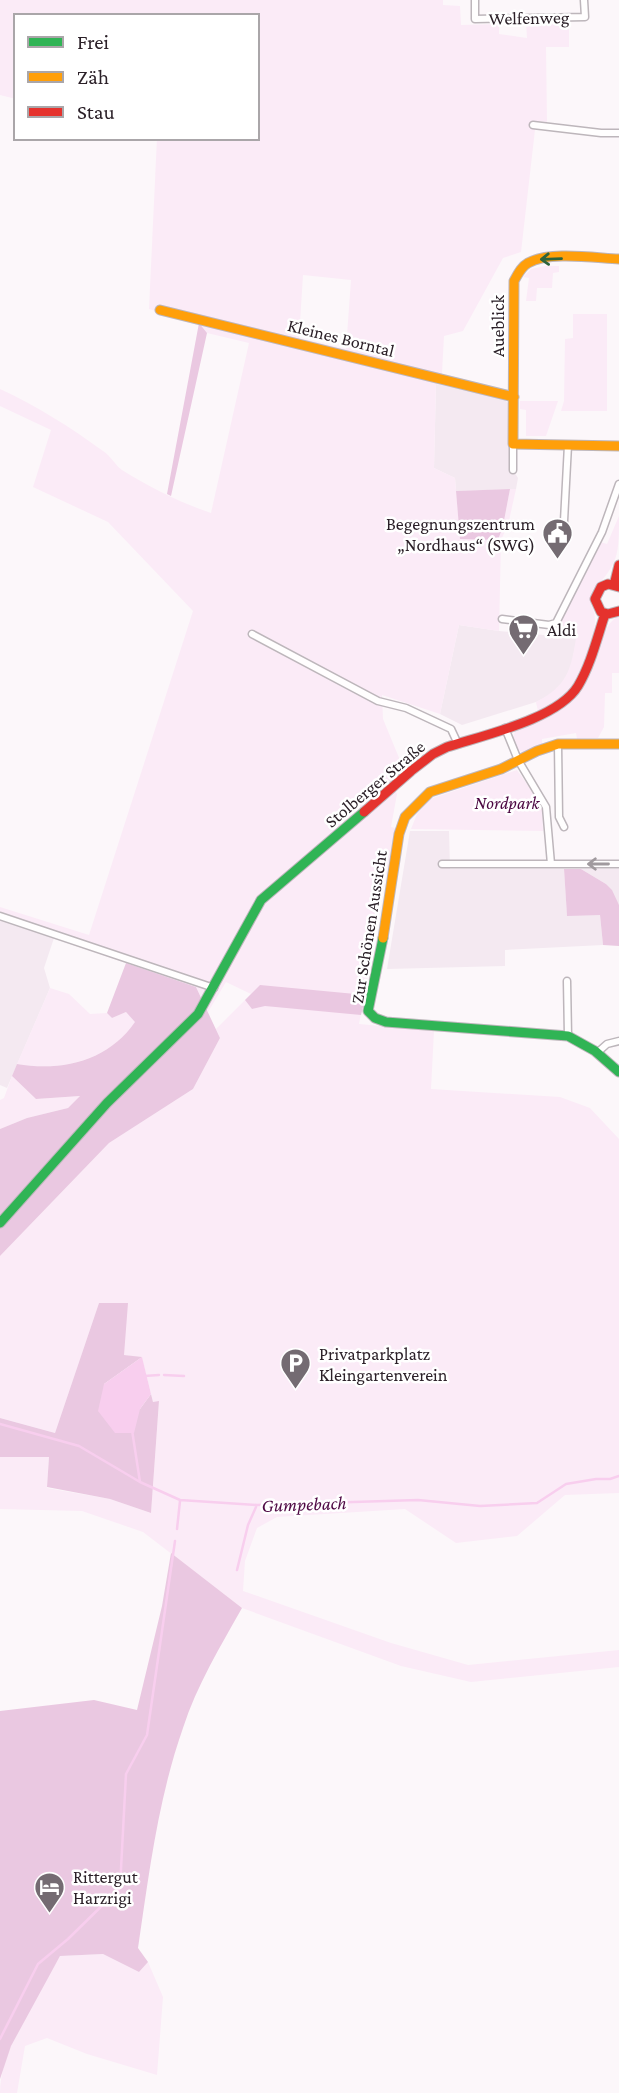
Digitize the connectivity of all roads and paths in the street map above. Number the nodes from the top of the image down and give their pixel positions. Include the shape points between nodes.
1 (475, 0) edge
2 (584, 0) edge
3 (533, 125) dead end
4 (619, 132) edge
5 (619, 259) edge
6 (160, 310) dead end
7 (514, 397) junction
8 (513, 444) junction
9 (568, 445) junction
10 (619, 446) edge
11 (513, 470) dead end
12 (619, 484) edge
13 (563, 540) dead end
14 (619, 565) edge
15 (617, 586) edge
16 (619, 611) edge
17 (605, 614) junction
18 (502, 619) dead end
19 (252, 634) dead end
20 (505, 728) junction
21 (458, 744) junction
22 (558, 744) junction
23 (619, 744) edge
24 (518, 760) junction
25 (564, 827) dead end
26 (442, 864) dead end
27 (551, 864) junction
28 (619, 864) edge
29 (0, 916) edge
30 (567, 981) dead end
31 (214, 988) junction
32 (568, 1036) junction
33 (619, 1041) edge
34 (598, 1052) junction
35 (619, 1072) edge
36 (0, 1223) edge

1 - 2 street, Welfenweg via 475,19 584,17
3 - 4 street
5 -> 7 street, Aueblick via 542,259 519,270 514,281
6 - 7 street, Kleines Borntal
7 - 8 street, Aueblick
8 - 9 street
8 - 11 street, Aueblick
9 - 10 street
9 - 13 street
12 - 18 street via 602,533 556,623
14 - 15 street
15 - 17 street via 604,585 596,592 597,607
16 - 17 street
17 - 20 street, Stolberger Straße via 593,655 567,699 551,711
19 - 21 street via 379,701 451,729
20 - 21 street, Stolberger Straße
20 - 24 street
21 - 31 street, Stolberger Straße via 433,754 411,771 261,900
22 - 23 street
22 - 24 street
22 - 25 street via 559,817
24 - 27 street via 546,807
24 - 32 street, Zur Schönen Aussicht via 430,792 405,817 369,1011 386,1022
26 - 27 street
28 -> 27 street
29 - 31 street
30 - 32 street
31 - 36 street, Stolberger Straße via 198,1014 107,1103
32 - 34 street, Zur Schönen Aussicht
33 - 34 street
34 - 35 street, Zur Schönen Aussicht

